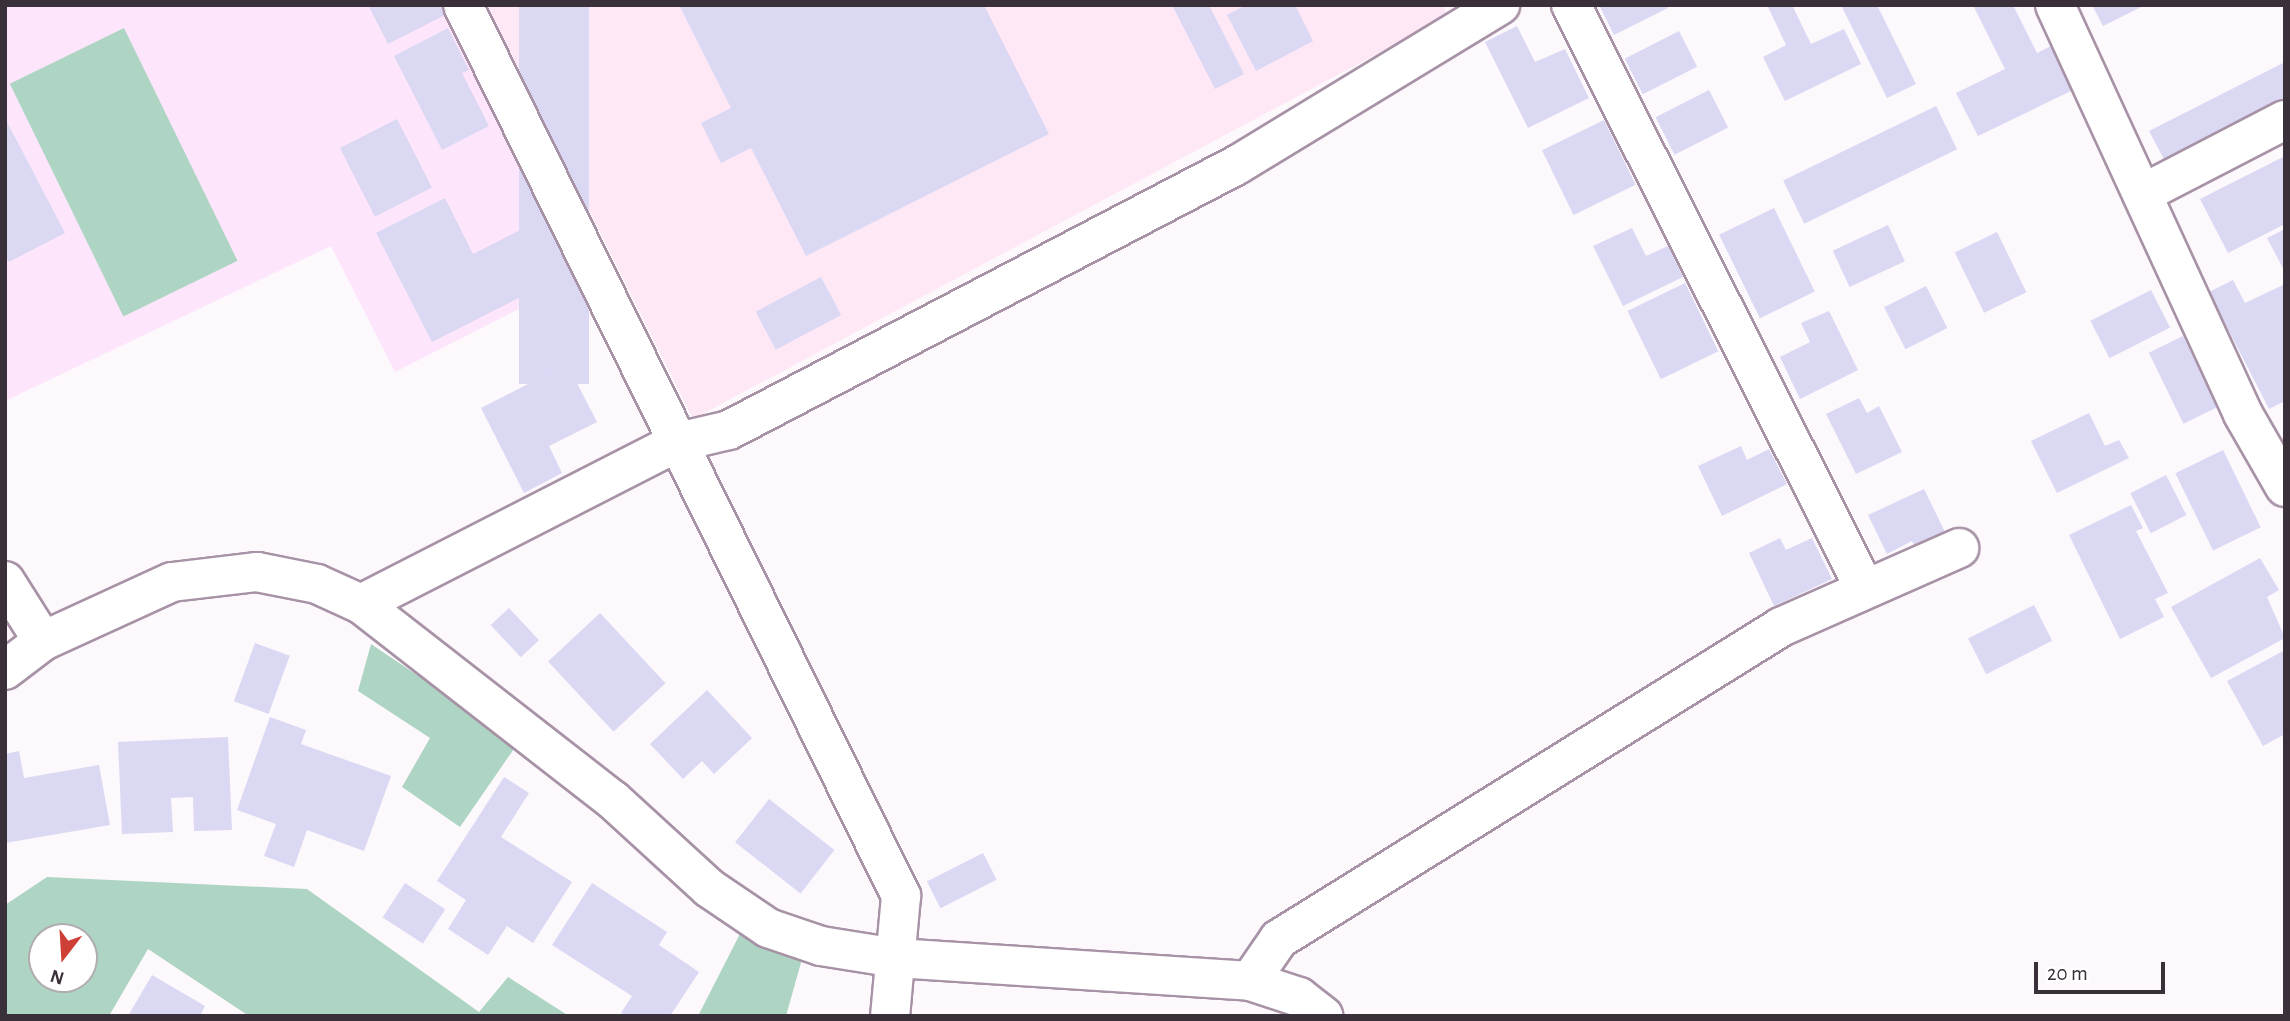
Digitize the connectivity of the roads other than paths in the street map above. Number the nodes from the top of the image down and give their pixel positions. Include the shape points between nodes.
1 (463, 5) edge
2 (1500, 5) edge
3 (1571, 5) edge
4 (2055, 5) edge
5 (2285, 120) edge
6 (2142, 194) junction
7 (678, 442) junction
8 (2285, 487) edge
9 (1959, 548) dead end
10 (5, 581) edge
11 (1865, 589) junction
12 (361, 604) junction
13 (43, 641) junction
14 (5, 670) edge
15 (896, 958) junction
16 (1250, 981) junction
17 (890, 1016) edge
18 (1324, 1016) edge

1 - 7 street
2 - 7 street via 1237,165 729,430
3 - 11 street
4 - 6 street
5 - 6 street
6 - 8 street via 2243,414
7 - 12 street
7 - 15 street via 901,896
9 - 11 street
10 - 13 street
11 - 16 street via 1781,626 1279,939
12 - 13 street via 317,584 245,573 172,582
12 - 15 street via 613,800 709,888 768,928 821,946
13 - 14 street
15 - 16 street
15 - 17 street
16 - 18 street via 1299,997

